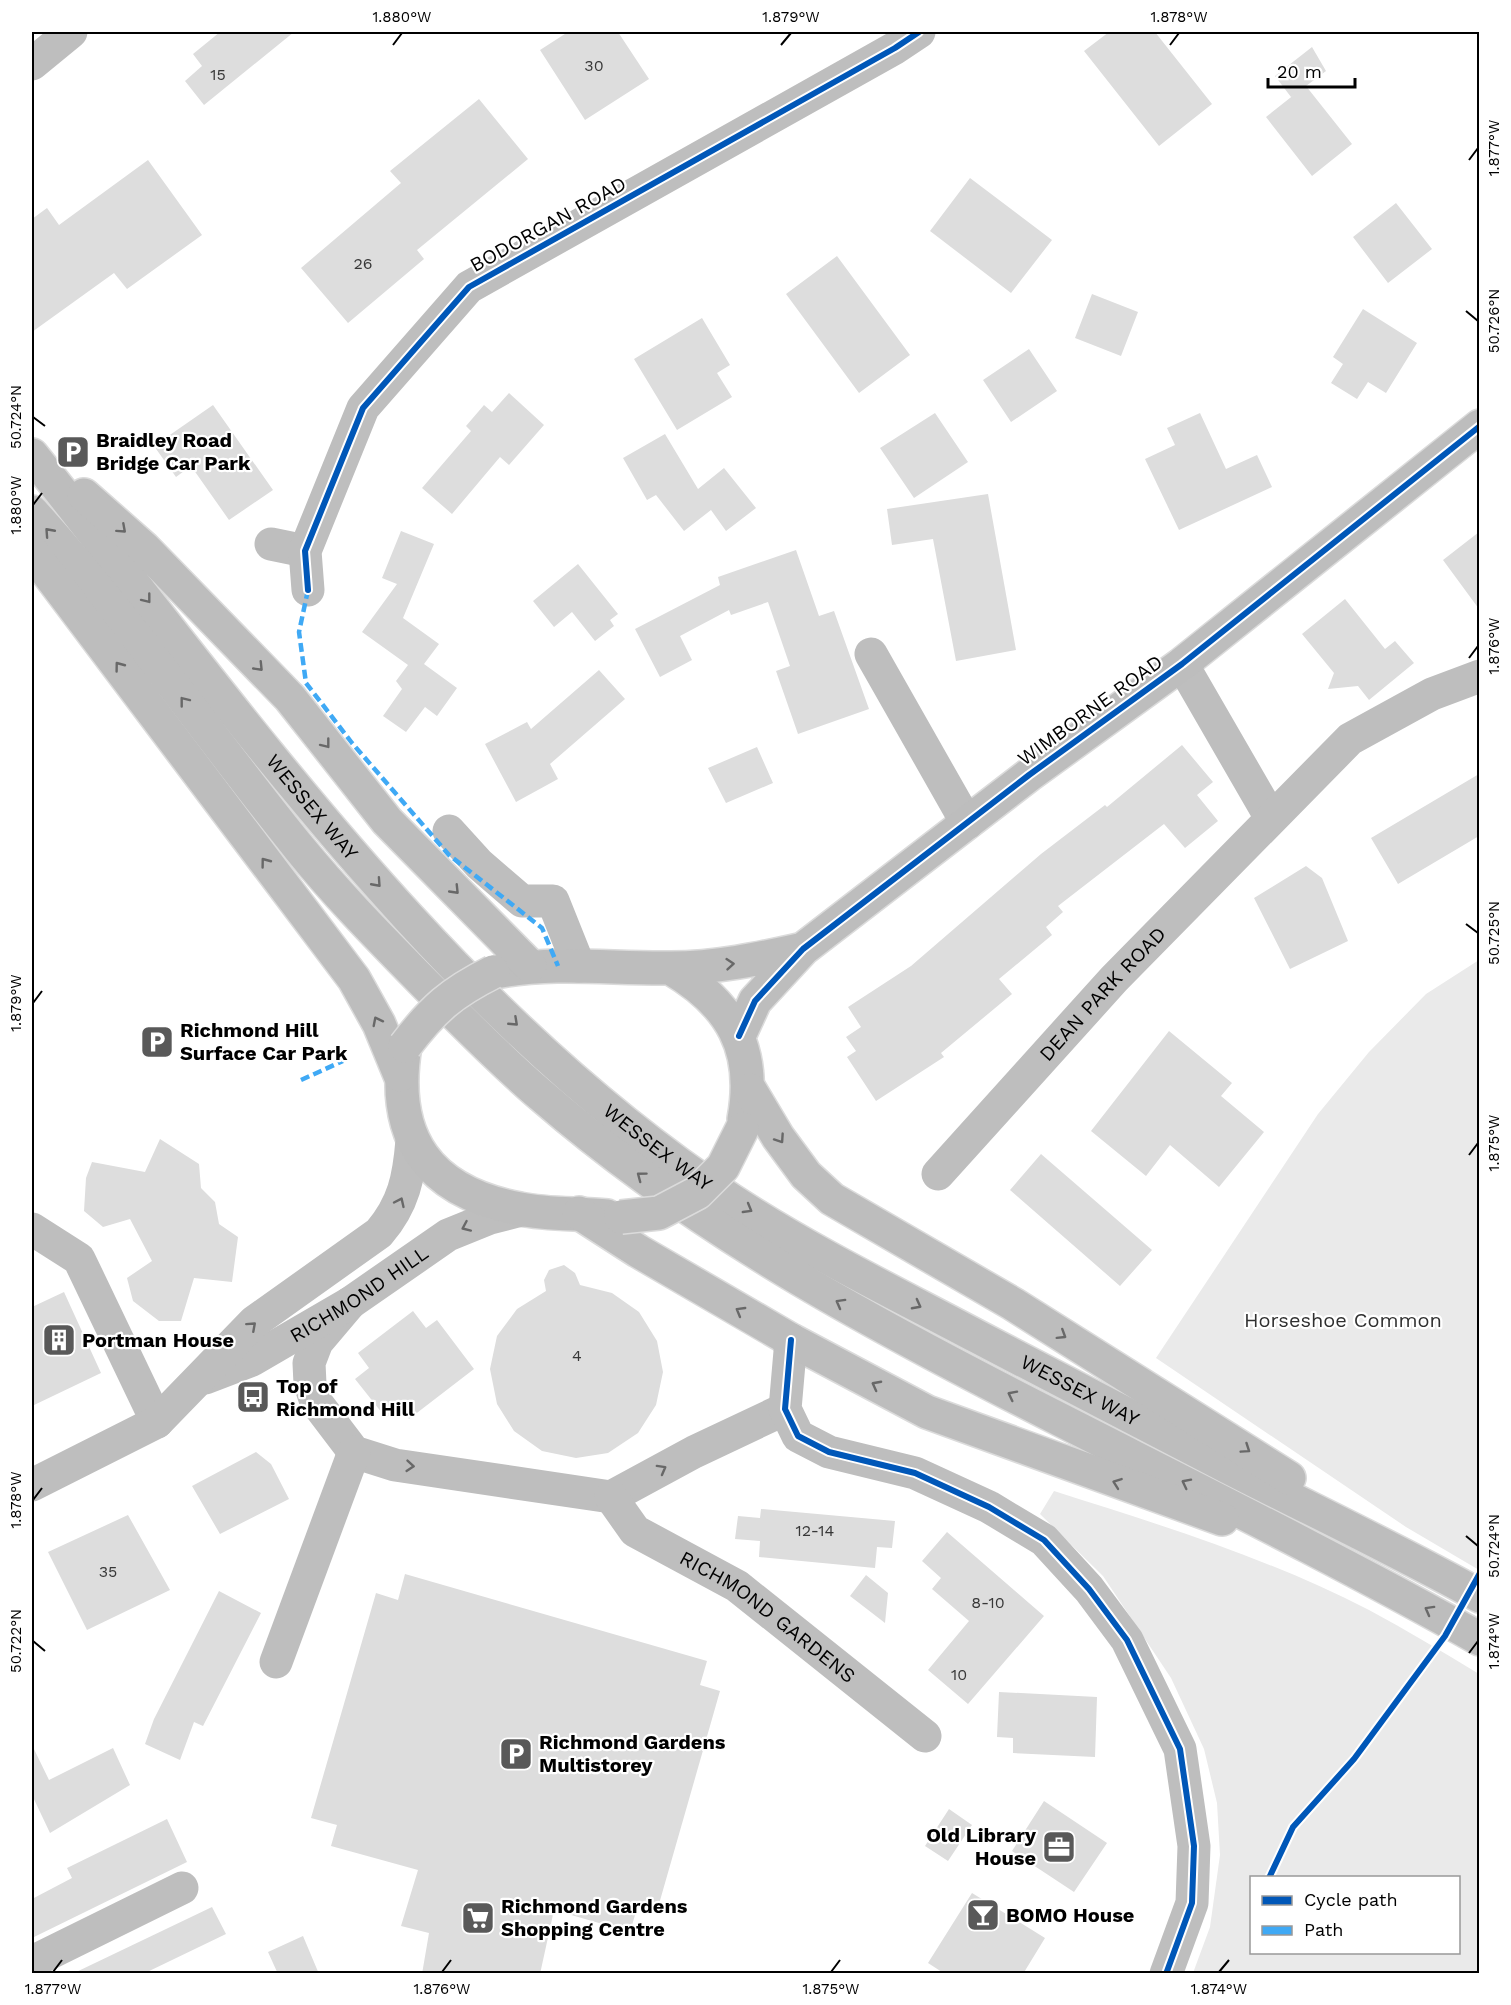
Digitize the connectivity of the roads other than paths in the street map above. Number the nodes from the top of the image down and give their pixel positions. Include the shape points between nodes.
1 (71, 32) edge
2 (919, 32) edge
3 (32, 64) edge
4 (1479, 426) edge
5 (32, 447) edge
6 (32, 455) edge
7 (32, 512) edge
8 (271, 544) dead end
9 (305, 551) junction
10 (32, 552) edge
11 (308, 590) dead end
12 (871, 654) dead end
13 (1182, 664) junction
14 (1479, 676) edge
15 (1271, 818) junction
16 (967, 823) junction
17 (449, 831) dead end
18 (803, 949) junction
19 (530, 966) junction
20 (579, 966) junction
21 (672, 969) junction
22 (739, 1036) junction
23 (402, 1061) junction
24 (750, 1090) junction
25 (412, 1140) junction
26 (938, 1174) dead end
27 (521, 1210) junction
28 (579, 1213) junction
29 (32, 1229) edge
30 (350, 1303) junction
31 (791, 1340) junction
32 (195, 1382) junction
33 (785, 1409) junction
34 (158, 1422) junction
35 (354, 1452) junction
36 (32, 1485) edge
37 (611, 1497) junction
38 (1389, 1546) junction
39 (1312, 1547) junction
40 (1479, 1596) edge
41 (1479, 1639) edge
42 (276, 1662) dead end
43 (925, 1736) dead end
44 (182, 1888) dead end
45 (32, 1962) edge
46 (1166, 1974) edge

1 - 3 street
2 - 9 street, BODORGAN ROAD via 469,287 363,408
4 - 13 main road, WIMBORNE ROAD
5 -> 19 main road via 144,548 290,698 387,821
6 -> 38 main road, WESSEX WAY via 378,884 479,990 572,1077 731,1200 919,1306
39 -> 7 main road, WESSEX WAY via 995,1386 772,1263 662,1192 539,1094 466,1025 311,861
8 - 9 street
9 - 11 street, BODORGAN ROAD
23 -> 10 main road via 354,979
12 - 16 street
13 - 15 street
13 - 16 main road, WIMBORNE ROAD
14 - 15 street, DEAN PARK ROAD via 1432,694 1350,739
15 - 26 street, DEAN PARK ROAD via 1113,979
16 - 18 main road, WIMBORNE ROAD
17 - 20 street via 522,902 553,901
21 -> 18 main road, WIMBORNE ROAD via 740,963
18 - 22 main road, WIMBORNE ROAD via 755,1001
19 - 20 main road, WIMBORNE ROAD
19 - 23 main road, WIMBORNE ROAD, bridge via 493,972 462,987 429,1013
20 - 21 main road, WIMBORNE ROAD
21 - 22 main road via 715,999
22 - 24 main road
23 - 25 main road via 405,1116
24 - 28 main road, bridge via 742,1129 723,1167 696,1193 659,1213 621,1217
24 -> 38 main road via 806,1175 832,1199 1237,1443
25 - 27 main road via 432,1171 473,1197
32 -> 25 street, RICHMOND HILL via 254,1322 379,1233 393,1216 408,1183
27 - 28 main road
27 -> 30 street, RICHMOND HILL via 448,1235
31 -> 28 main road
29 - 34 street via 79,1259
30 - 32 street, RICHMOND HILL via 252,1360
30 - 35 street via 317,1342 309,1364 316,1402
31 - 33 street
39 -> 31 main road via 1178,1505 927,1412
32 - 34 street, RICHMOND HILL
37 -> 33 street
33 - 46 street via 798,1436 829,1452 915,1473 989,1507 1044,1540 1089,1589 1127,1640 1180,1749 1194,1846 1192,1903
34 - 36 street, RICHMOND HILL
35 -> 37 street via 395,1466
35 - 42 street
37 - 43 street, RICHMOND GARDENS via 635,1532 737,1586
38 - 40 main road, WESSEX WAY
41 -> 39 main road, WESSEX WAY
44 - 45 street

